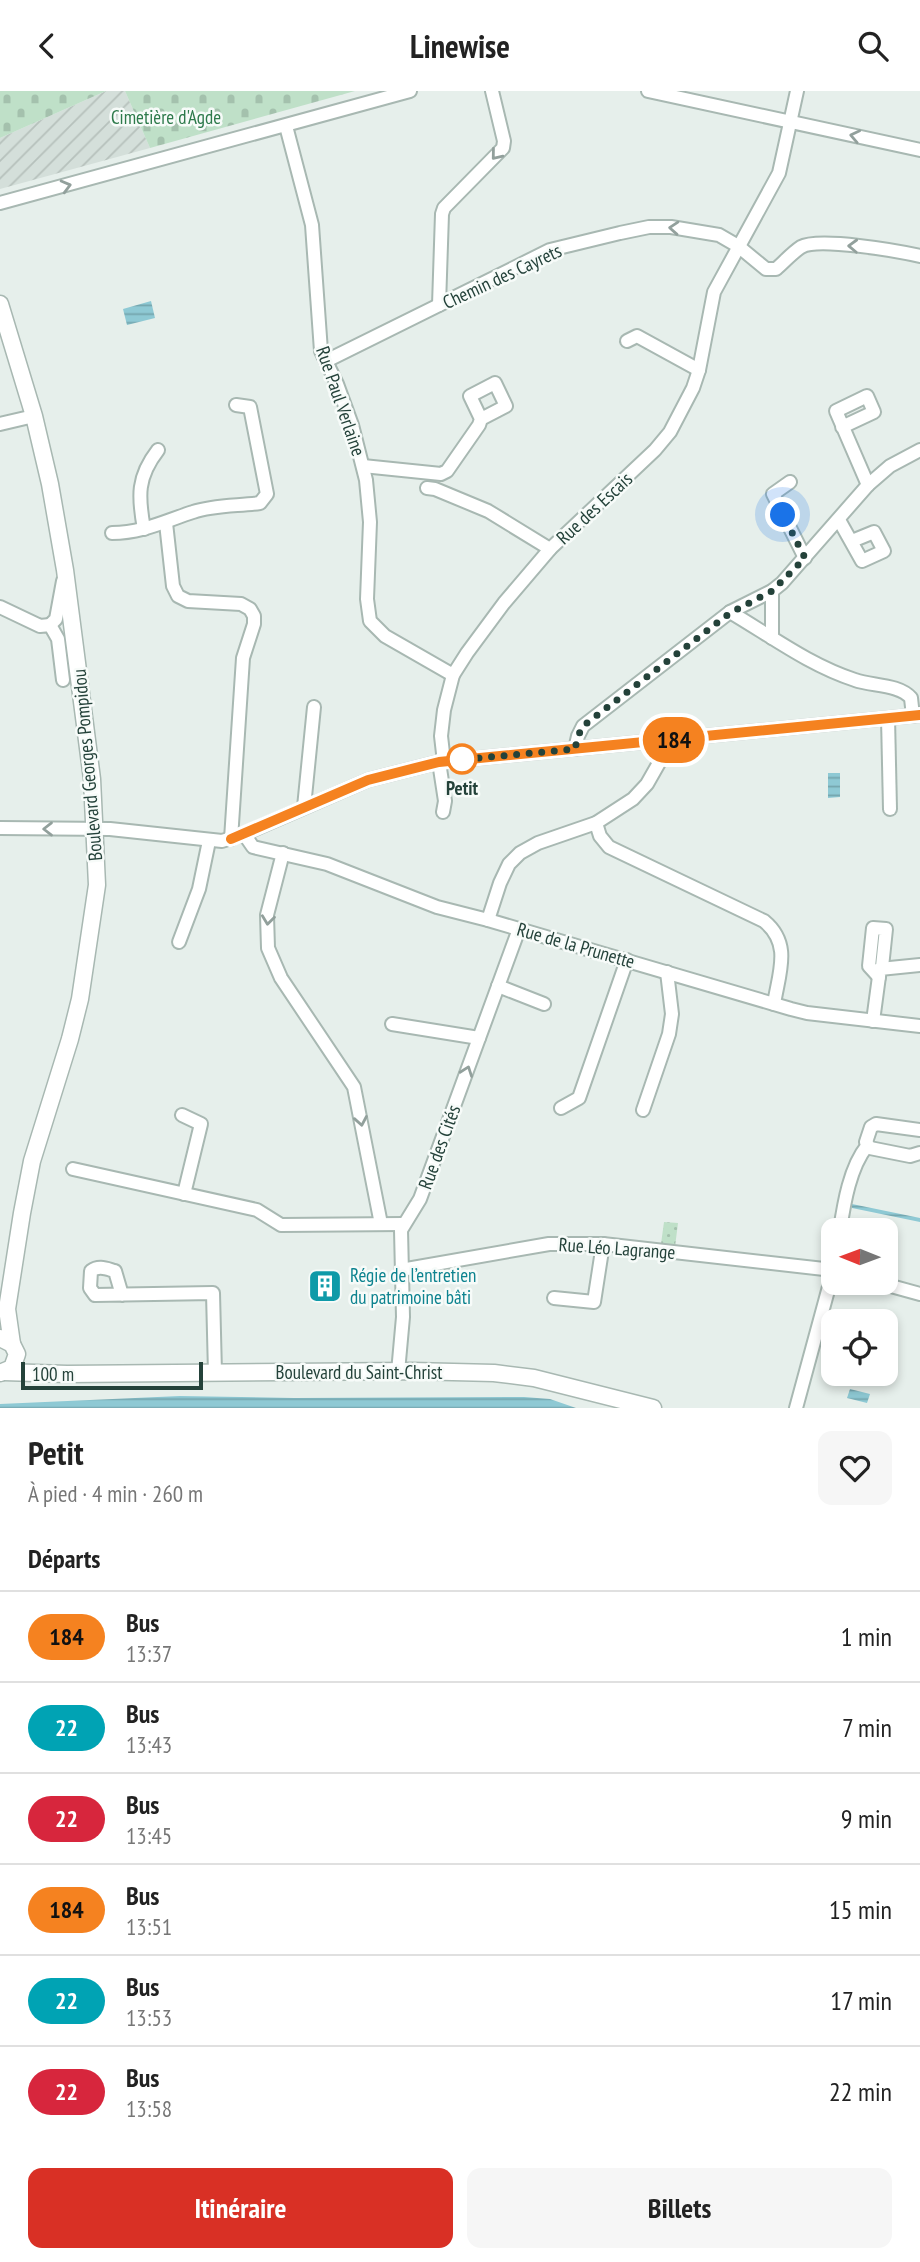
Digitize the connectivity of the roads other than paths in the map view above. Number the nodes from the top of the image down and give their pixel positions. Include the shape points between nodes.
1 (410, 91) edge
2 (492, 91) edge
3 (648, 91) edge
4 (797, 91) edge
5 (790, 122) junction
6 (286, 126) junction
7 (920, 150) edge
8 (0, 203) edge
9 (738, 246) junction
10 (920, 256) edge
11 (0, 304) edge
12 (439, 305) junction
13 (628, 341) dead end
14 (326, 361) junction
15 (699, 370) junction
16 (236, 405) dead end
17 (34, 416) junction
18 (481, 419) dead end
19 (0, 424) edge
20 (842, 428) dead end
21 (158, 450) dead end
22 (920, 450) edge
23 (363, 466) junction
24 (790, 482) dead end
25 (868, 485) junction
26 (427, 488) dead end
27 (839, 520) junction
28 (166, 523) junction
29 (144, 529) junction
30 (112, 533) dead end
31 (852, 541) dead end
32 (550, 549) junction
33 (805, 558) junction
34 (65, 570) junction
35 (772, 591) junction
36 (0, 607) edge
37 (730, 613) junction
38 (50, 625) junction
39 (772, 638) junction
40 (453, 675) junction
41 (63, 680) dead end
42 (915, 697) edge
43 (314, 707) dead end
44 (917, 716) edge
45 (888, 718) junction
46 (672, 740) junction
47 (575, 749) junction
48 (442, 762) junction
49 (304, 807) junction
50 (890, 809) dead end
51 (443, 812) dead end
52 (596, 823) junction
53 (0, 828) edge
54 (96, 828) junction
55 (244, 834) junction
56 (231, 839) junction
57 (209, 841) junction
58 (283, 853) junction
59 (488, 920) junction
60 (519, 929) junction
61 (179, 942) dead end
62 (627, 960) junction
63 (920, 965) edge
64 (667, 972) junction
65 (498, 985) junction
66 (544, 1004) dead end
67 (774, 1004) junction
68 (873, 1021) junction
69 (393, 1024) dead end
70 (920, 1026) edge
71 (479, 1038) junction
72 (561, 1108) dead end
73 (643, 1110) dead end
74 (182, 1115) dead end
75 (920, 1131) edge
76 (867, 1146) junction
77 (919, 1155) edge
78 (73, 1169) dead end
79 (184, 1194) junction
80 (842, 1218) edge
81 (381, 1224) junction
82 (403, 1224) junction
83 (603, 1244) junction
84 (401, 1269) junction
85 (821, 1270) edge
86 (898, 1288) edge
87 (920, 1294) edge
88 (122, 1295) dead end
89 (827, 1295) edge
90 (554, 1298) dead end
91 (4, 1315) edge
92 (10, 1345) edge
93 (398, 1372) junction
94 (2, 1373) edge
95 (215, 1373) junction
96 (61, 1374) junction
97 (653, 1408) edge
98 (796, 1408) edge

1 - 6 street
2 -> 12 street via 503,148 444,208
3 - 5 street
4 - 5 street, Rue des Escais
7 -> 5 street
5 - 9 street, Rue des Escais via 779,173
8 -> 6 street
6 - 14 street, Rue Paul Verlaine via 313,225 321,351
10 -> 9 street, Chemin des Cayrets via 820,243 803,246 776,269 766,268
9 -> 12 street, Chemin des Cayrets via 719,236 649,227 550,250
9 - 15 street, Rue des Escais via 714,292
11 - 17 street, Boulevard Georges Pompidou
12 - 14 street, Chemin des Cayrets
13 - 15 street via 637,337
14 - 23 street, Rue Paul Verlaine
15 - 32 street, Rue des Escais via 670,432
16 - 28 street via 250,407 267,493 260,503 195,511
17 - 19 street
17 - 34 street, Boulevard Georges Pompidou
18 - 23 street via 441,474
20 - 25 street
21 - 29 street via 140,483
22 - 25 street
23 - 40 street, Rue Paul Verlaine via 370,507 370,621 385,636
24 - 33 street via 773,493
25 - 27 street
26 - 32 street via 488,511
27 - 31 street
27 - 33 street
28 - 29 street
28 - 56 street via 178,596 188,601 241,604 254,616 243,658
29 - 30 street
32 - 40 street, Rue des Escais via 484,628
33 - 35 street
34 - 38 street via 56,619
34 - 54 street, Boulevard Georges Pompidou
35 - 37 street
35 - 39 street
36 - 38 street via 40,626
37 - 39 street
37 - 47 street via 583,726
38 - 41 street via 58,639
39 - 42 street via 820,667
40 - 48 street, Rue des Escais via 444,710
42 - 44 street
43 - 49 street
44 - 45 street
45 - 46 street
45 - 50 street
46 - 47 street
46 - 52 street via 641,792
47 - 48 street
48 - 49 street via 368,780
48 - 51 street, Rue des Escais
49 - 55 street
52 - 59 street via 520,853 499,883
52 - 67 street via 609,847 775,930 782,952
54 -> 53 street
54 - 57 street
54 - 91 street, Boulevard Georges Pompidou via 97,885 80,999 32,1161
55 - 56 street
55 - 58 street, Rue de la Prunette via 253,847
56 - 57 street
57 - 61 street via 199,889
58 - 59 street, Rue de la Prunette
58 -> 81 street via 267,915 268,948 281,978 355,1087
59 - 60 street, Rue de la Prunette
60 - 62 street, Rue de la Prunette
60 - 65 street, Rue des Cités
62 - 64 street, Rue de la Prunette
62 - 72 street via 579,1098
63 - 68 street via 881,972
64 - 67 street, Rue de la Prunette
64 - 73 street via 672,1014 669,1034
65 - 66 street
65 - 71 street, Rue des Cités
67 - 68 street, Rue de la Prunette
68 - 70 street, Rue de la Prunette
69 - 71 street
82 -> 71 street, Rue des Cités via 420,1199
74 - 79 street via 201,1124
75 - 76 street via 874,1125
76 - 77 street
76 - 80 street via 860,1154
78 - 79 street
79 - 81 street via 257,1210 281,1225
81 - 82 street
82 - 84 street, Rue des Cités
83 - 84 street, Rue Léo Lagrange via 549,1244
83 - 85 street, Rue Léo Lagrange
83 - 90 street via 594,1302
84 - 93 street, Rue des Cités via 403,1326
86 - 87 street
88 - 95 street via 213,1293
89 - 98 street
91 - 92 street, Boulevard Georges Pompidou
92 - 94 street via 12,1367
92 - 96 street, Boulevard du Saint-Christ
93 - 95 street, Boulevard du Saint-Christ
93 - 97 street, Boulevard du Saint-Christ via 534,1378
94 - 96 street, Boulevard du Saint-Christ
95 - 96 street, Boulevard du Saint-Christ

